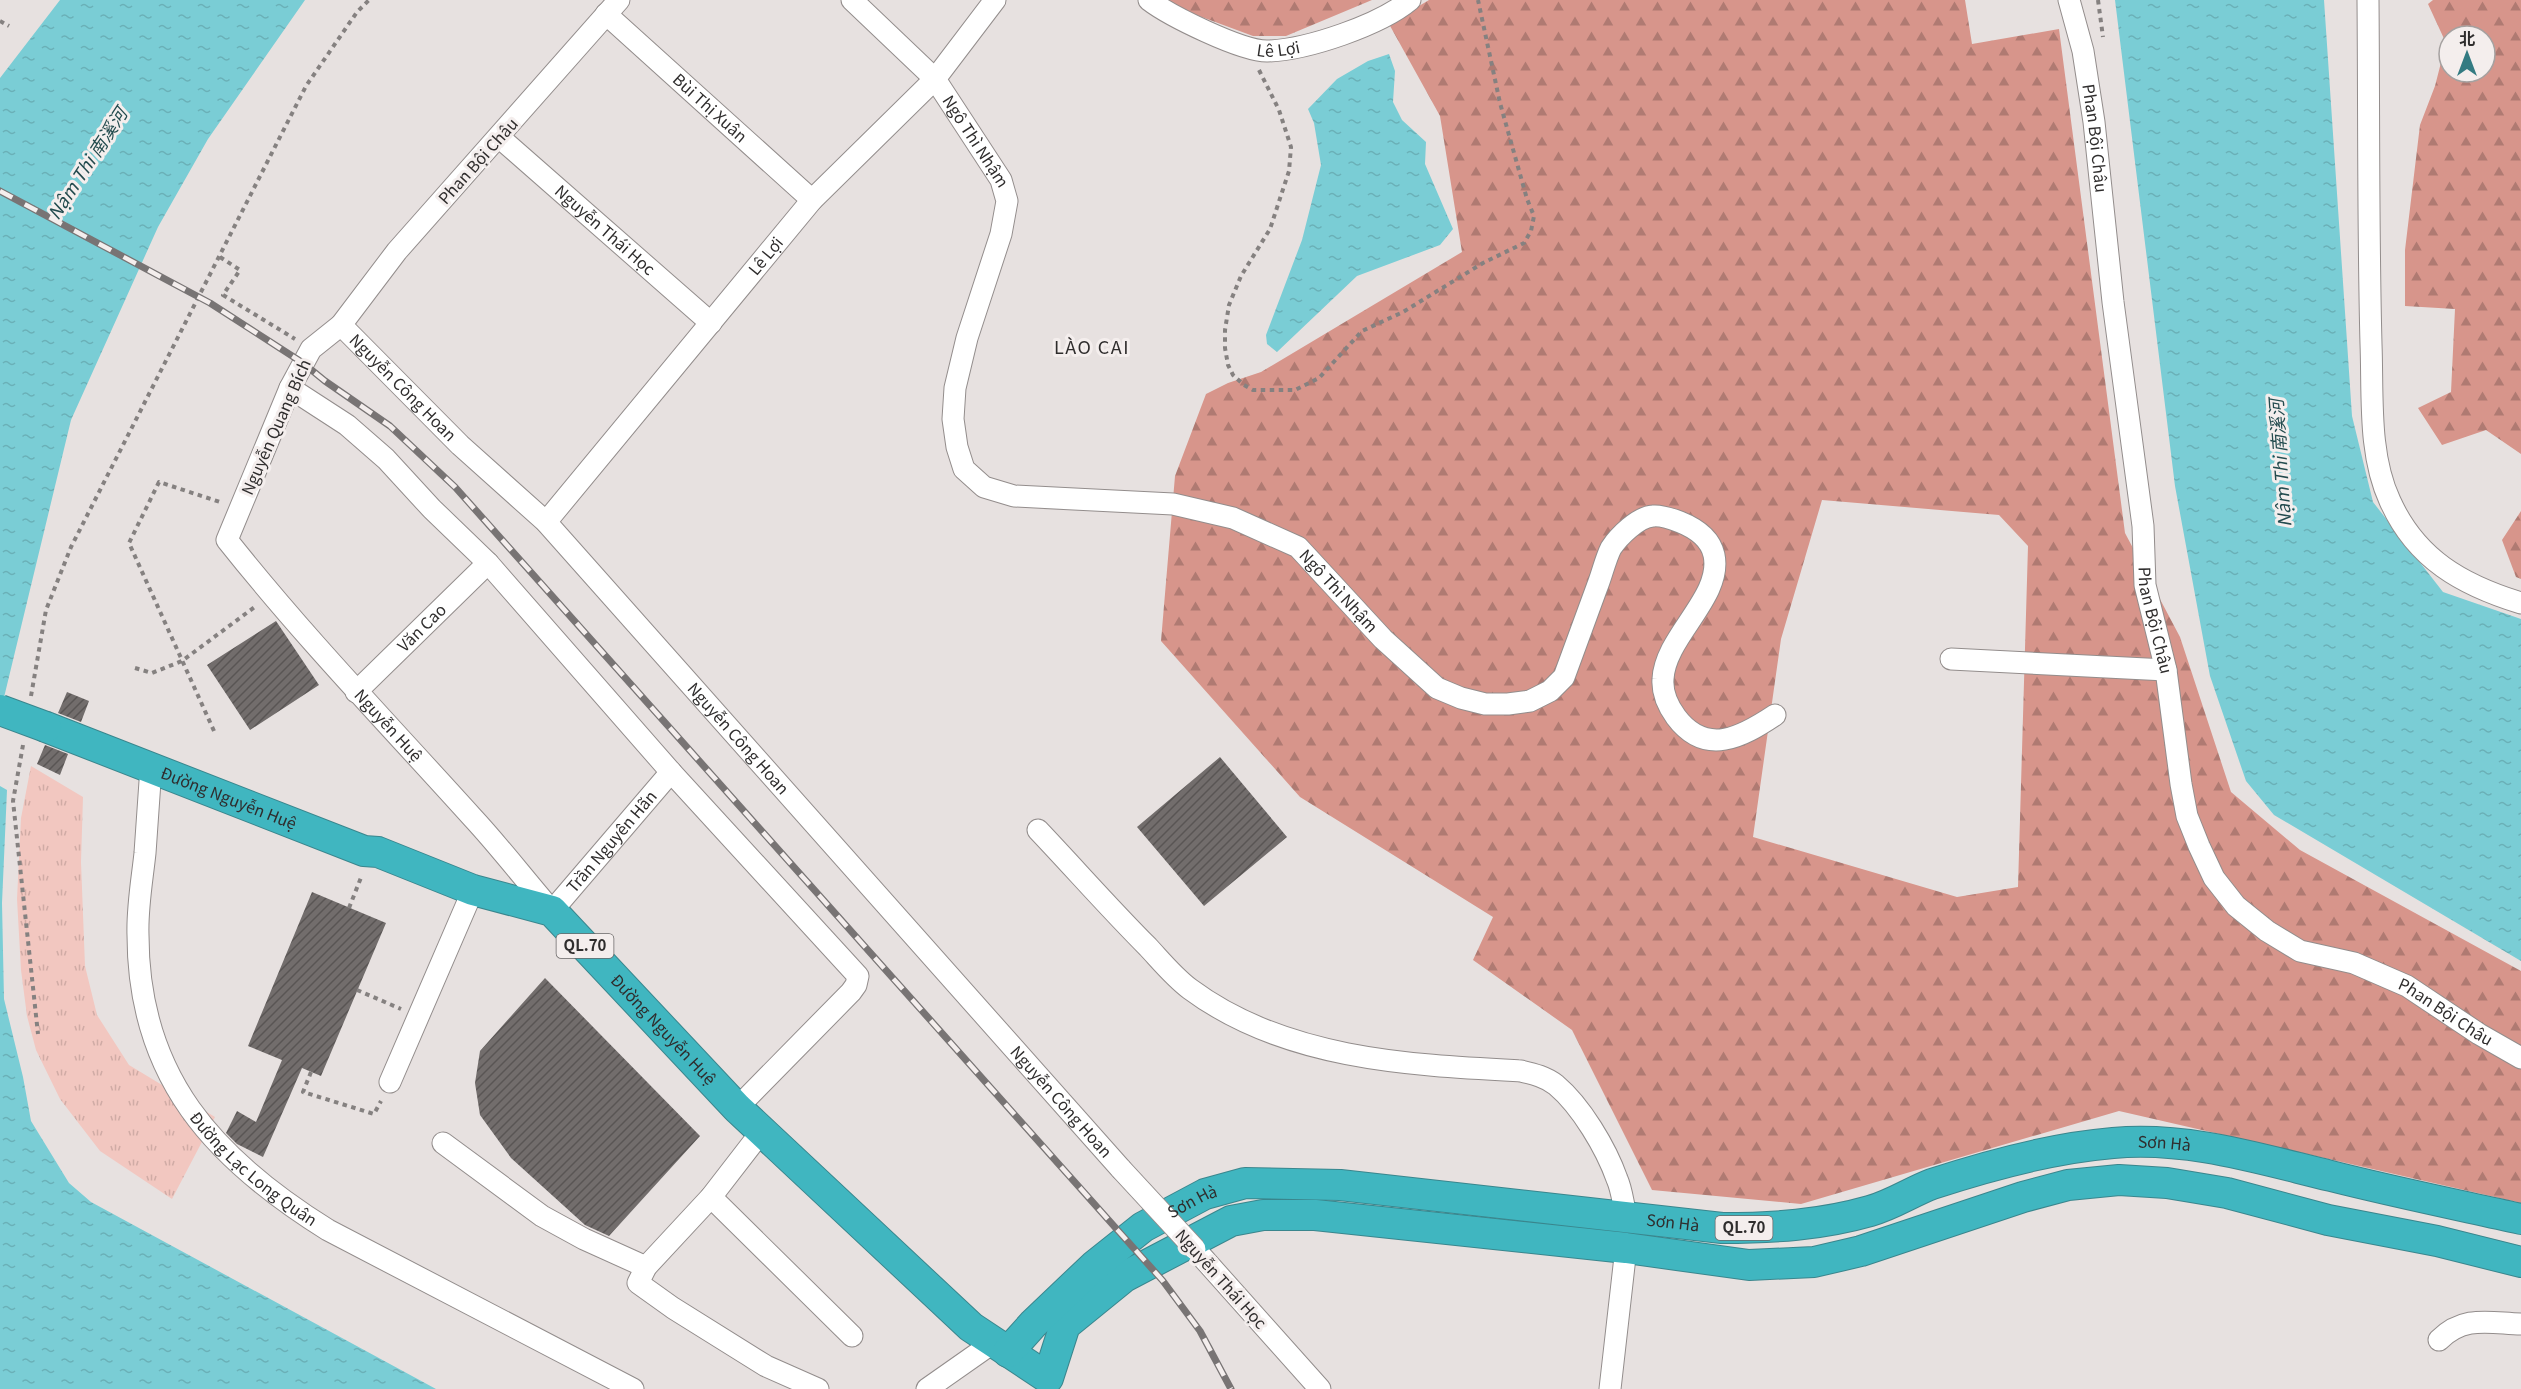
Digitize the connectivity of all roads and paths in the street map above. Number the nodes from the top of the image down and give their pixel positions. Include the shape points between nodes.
1 (369, 0) edge
2 (852, 0) edge
3 (995, 0) edge
4 (1149, 0) edge
5 (1410, 0) edge
6 (1478, 0) edge
7 (2069, 0) edge
8 (2368, 0) edge
9 (612, 7) edge
10 (0, 21) edge
11 (9, 26) dead end
12 (1241, 44) junction
13 (935, 79) junction
14 (499, 137) junction
15 (812, 200) junction
16 (220, 257) junction
17 (711, 323) junction
18 (341, 325) junction
19 (311, 349) junction
20 (290, 388) junction
21 (546, 522) junction
22 (227, 540) junction
23 (488, 563) junction
24 (271, 596) junction
25 (2521, 603) edge
26 (1951, 659) dead end
27 (182, 661) junction
28 (135, 668) dead end
29 (2166, 670) junction
30 (356, 692) junction
31 (31, 700) dead end
32 (0, 710) edge
33 (1776, 716) dead end
34 (35, 730) junction
35 (214, 731) dead end
36 (151, 767) junction
37 (671, 772) junction
38 (1038, 830) dead end
39 (364, 851) junction
40 (473, 890) junction
41 (349, 908) dead end
42 (552, 911) junction
43 (357, 990) dead end
44 (419, 1017) junction
45 (38, 1034) dead end
46 (2521, 1058) edge
47 (311, 1072) dead end
48 (390, 1082) joint
49 (737, 1108) junction
50 (762, 1131) junction
51 (443, 1143) dead end
52 (1121, 1169) joint
53 (711, 1197) junction
54 (1626, 1215) junction
55 (2521, 1219) edge
56 (1626, 1248) junction
57 (2521, 1262) edge
58 (646, 1266) junction
59 (2521, 1324) edge
60 (852, 1336) dead end
61 (2439, 1340) dead end
62 (1001, 1347) junction
63 (1048, 1378) joint
64 (633, 1389) edge
65 (818, 1389) edge
66 (927, 1389) edge
67 (1320, 1389) edge
68 (1610, 1389) edge

1 - 16 path via 306,86
2 - 13 street, Ngô Thì Nhậm
3 - 13 street, Lê Lợi
4 - 12 street, Lê Lợi via 1167,13
5 - 12 street, Lê Lợi via 1353,31 1303,45 1266,51
6 - 12 path via 1500,103 1534,216 1531,231 1524,243 1362,331 1319,378 1295,390 1253,390 1244,385 1231,370 1225,348 1229,305 1273,220 1289,171 1291,147 1264,78
7 - 29 street, Phan Bội Châu via 2083,51 2094,122 2143,526 2145,585
8 - 25 street via 2371,341 2381,476 2396,514 2435,562 2470,584
9 - 14 street, Phan Bội Châu
9 - 15 street, Bùi Thị Xuân
10 - 11 path
13 - 15 street, Lê Lợi
13 - 33 street, Ngô Thì Nhậm via 1001,180 1007,201 1001,234 955,388 953,419 957,447 964,469 984,487 1014,496 1173,504 1233,518 1298,547 1383,639 1437,688 1485,704 1530,700 1550,691 1564,677 1611,548 1639,521 1654,516 1672,519 1692,526 1705,537 1714,554 1715,568 1711,583 1667,659 1663,679 1672,711 1694,734 1708,740 1746,734
14 - 17 street, Nguyễn Thái Học
14 - 18 street, Phan Bội Châu via 398,251
15 - 17 street, Lê Lợi
16 - 19 path via 240,270 223,295
16 - 31 path via 71,547 46,610
17 - 21 street, Lê Lợi
18 - 19 street, Nguyễn Quang Bích
18 - 21 street, Nguyễn Công Hoan via 460,445
19 - 20 street, Nguyễn Quang Bích
20 - 22 street, Nguyễn Quang Bích
20 - 23 street via 347,425 386,459
21 - 52 street, Nguyễn Công Hoan
22 - 24 street, Nguyễn Huệ
22 - 27 path via 222,502 159,482 129,543
23 - 30 street, Văn Cao
23 - 37 street
24 - 27 path
24 - 30 street, Nguyễn Huệ
26 - 29 street
27 - 28 path via 152,673
27 - 35 path
29 - 46 street, Phan Bội Châu via 2187,816 2214,878 2236,906 2300,951 2354,963 2407,986
30 - 42 street, Nguyễn Huệ via 473,818
32 - 34 highway, Đường Nguyễn Huệ, bridge
34 - 36 highway, Đường Nguyễn Huệ / QL.70
34 - 45 path via 13,801
36 - 39 highway, Đường Nguyễn Huệ / QL.70
36 - 64 street, Đường Lạc Long Quân via 138,936 141,982 150,1029 186,1106 234,1161 284,1203 328,1230
37 - 42 street, Trần Nguyên Hãn
37 - 49 street via 858,976 851,992
38 - 54 street via 1188,988 1228,1014 1271,1034 1322,1049 1401,1062 1521,1071 1555,1085 1576,1106 1593,1132 1617,1179
39 - 40 highway, Đường Nguyễn Huệ / QL.70 via 378,852
39 - 41 path via 361,880
40 - 42 highway, Đường Nguyễn Huệ / QL.70
40 - 44 street
42 - 49 highway, Đường Nguyễn Huệ / QL.70
43 - 44 path
44 - 48 street
47 - 48 path via 303,1092 374,1114
49 - 50 highway, Đường Nguyễn Huệ / QL.70
50 - 53 street
50 - 62 highway, Đường Nguyễn Huệ / QL.70 via 970,1327
51 - 58 street via 542,1216
52 - 67 street, Nguyễn Thái Học, bridge
53 - 58 street
53 - 60 street
54 - 55 highway, Sơn Hà / QL.70 via 1722,1228 1776,1228 1823,1222 1873,1210 1931,1185 2066,1149 2162,1143 2215,1149
54 - 56 highway
54 - 62 highway, Sơn Hà / QL.70 via 1340,1185 1245,1183 1205,1194 1143,1227
56 - 57 highway, Sơn Hà / QL.70 via 1749,1265 1814,1262 1861,1251 2023,1197 2068,1185 2119,1180 2227,1193 2328,1220
56 - 63 highway, Sơn Hà / QL.70 via 1315,1215 1263,1215 1231,1221 1124,1277 1065,1325
56 - 68 street
58 - 65 street via 638,1283 766,1366
59 - 61 street via 2467,1322 2450,1328
62 - 63 highway, Đường Nguyễn Huệ / QL.70
62 - 66 street

